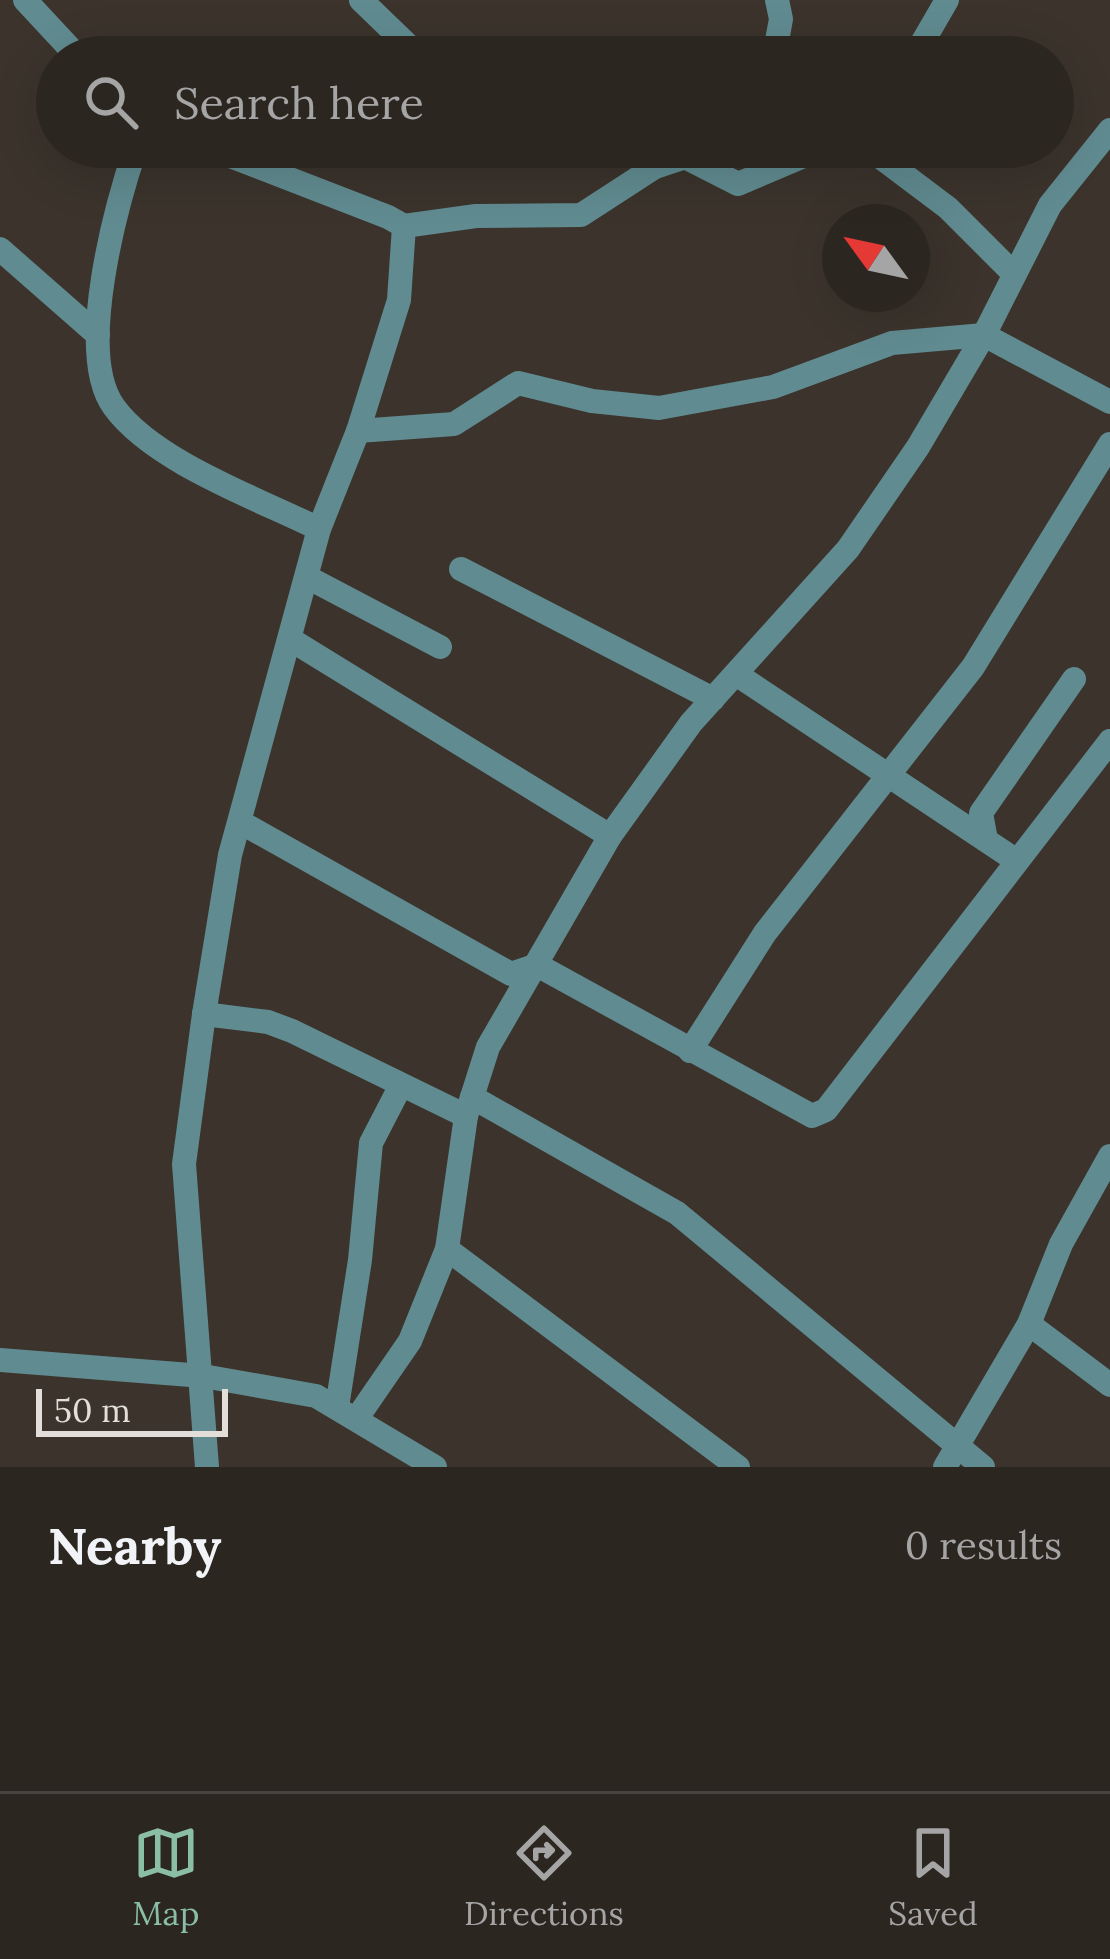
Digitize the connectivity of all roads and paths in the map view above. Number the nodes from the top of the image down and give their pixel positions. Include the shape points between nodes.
1 (25, 0) edge
2 (777, 0) edge
3 (947, 0) edge
4 (360, 1) edge
5 (58, 36) edge
6 (398, 36) edge
7 (778, 36) edge
8 (926, 36) edge
9 (1110, 130) edge
10 (129, 168) edge
11 (259, 168) edge
12 (653, 168) edge
13 (714, 168) edge
14 (776, 168) edge
15 (895, 168) edge
16 (404, 226) junction
17 (0, 249) edge
18 (1013, 273) junction
19 (98, 335) junction
20 (983, 335) junction
21 (1110, 402) edge
22 (358, 431) junction
23 (1110, 444) edge
24 (319, 529) junction
25 (461, 569) dead end
26 (307, 577) junction
27 (292, 641) junction
28 (440, 646) dead end
29 (739, 676) junction
30 (1074, 679) dead end
31 (713, 699) junction
32 (1110, 741) edge
33 (890, 773) junction
34 (240, 822) junction
35 (610, 836) junction
36 (986, 840) junction
37 (1014, 859) junction
38 (538, 965) junction
39 (204, 1014) junction
40 (690, 1051) junction
41 (400, 1087) junction
42 (469, 1107) junction
43 (1110, 1156) edge
44 (1100, 1197) edge
45 (447, 1249) junction
46 (1029, 1324) junction
47 (0, 1360) edge
48 (203, 1376) junction
49 (1110, 1385) edge
50 (347, 1413) junction
51 (951, 1457) edge
52 (207, 1467) edge
53 (435, 1467) edge
54 (738, 1467) edge
55 (983, 1467) edge

1 - 5 street
2 - 7 street
3 - 8 street
4 - 6 street
9 - 18 street via 1050,205
10 - 19 street
11 - 16 street
12 - 16 street via 580,215
13 - 14 street via 738,184
15 - 18 street
16 - 22 street via 399,300
17 - 19 street
18 - 20 street
19 - 24 street via 100,379 125,419 176,458
20 - 21 street
20 - 22 street via 892,343 773,387 658,408 518,382 454,424
20 - 29 street via 848,549
22 - 24 street
23 - 33 street via 973,667
24 - 26 street
25 - 31 street
26 - 27 street
26 - 28 street
27 - 34 street
27 - 35 street
29 - 31 street
29 - 33 street
30 - 36 street via 981,813
31 - 35 street
32 - 37 street
33 - 36 street
33 - 40 street via 765,933
34 - 38 street via 511,974
34 - 39 street
35 - 38 street
36 - 37 street
37 - 40 street via 826,1110 804,1114
38 - 40 street
38 - 42 street via 488,1047
39 - 41 street via 268,1022
39 - 48 street via 184,1164
41 - 42 street
41 - 50 street via 371,1143
42 - 45 street
42 - 51 street via 677,1213
43 - 44 street
44 - 46 street via 1060,1244
45 - 50 street via 410,1341
45 - 54 street
46 - 49 street
46 - 51 street
47 - 48 street
48 - 50 street via 316,1396
48 - 52 street
50 - 53 street
51 - 55 street

